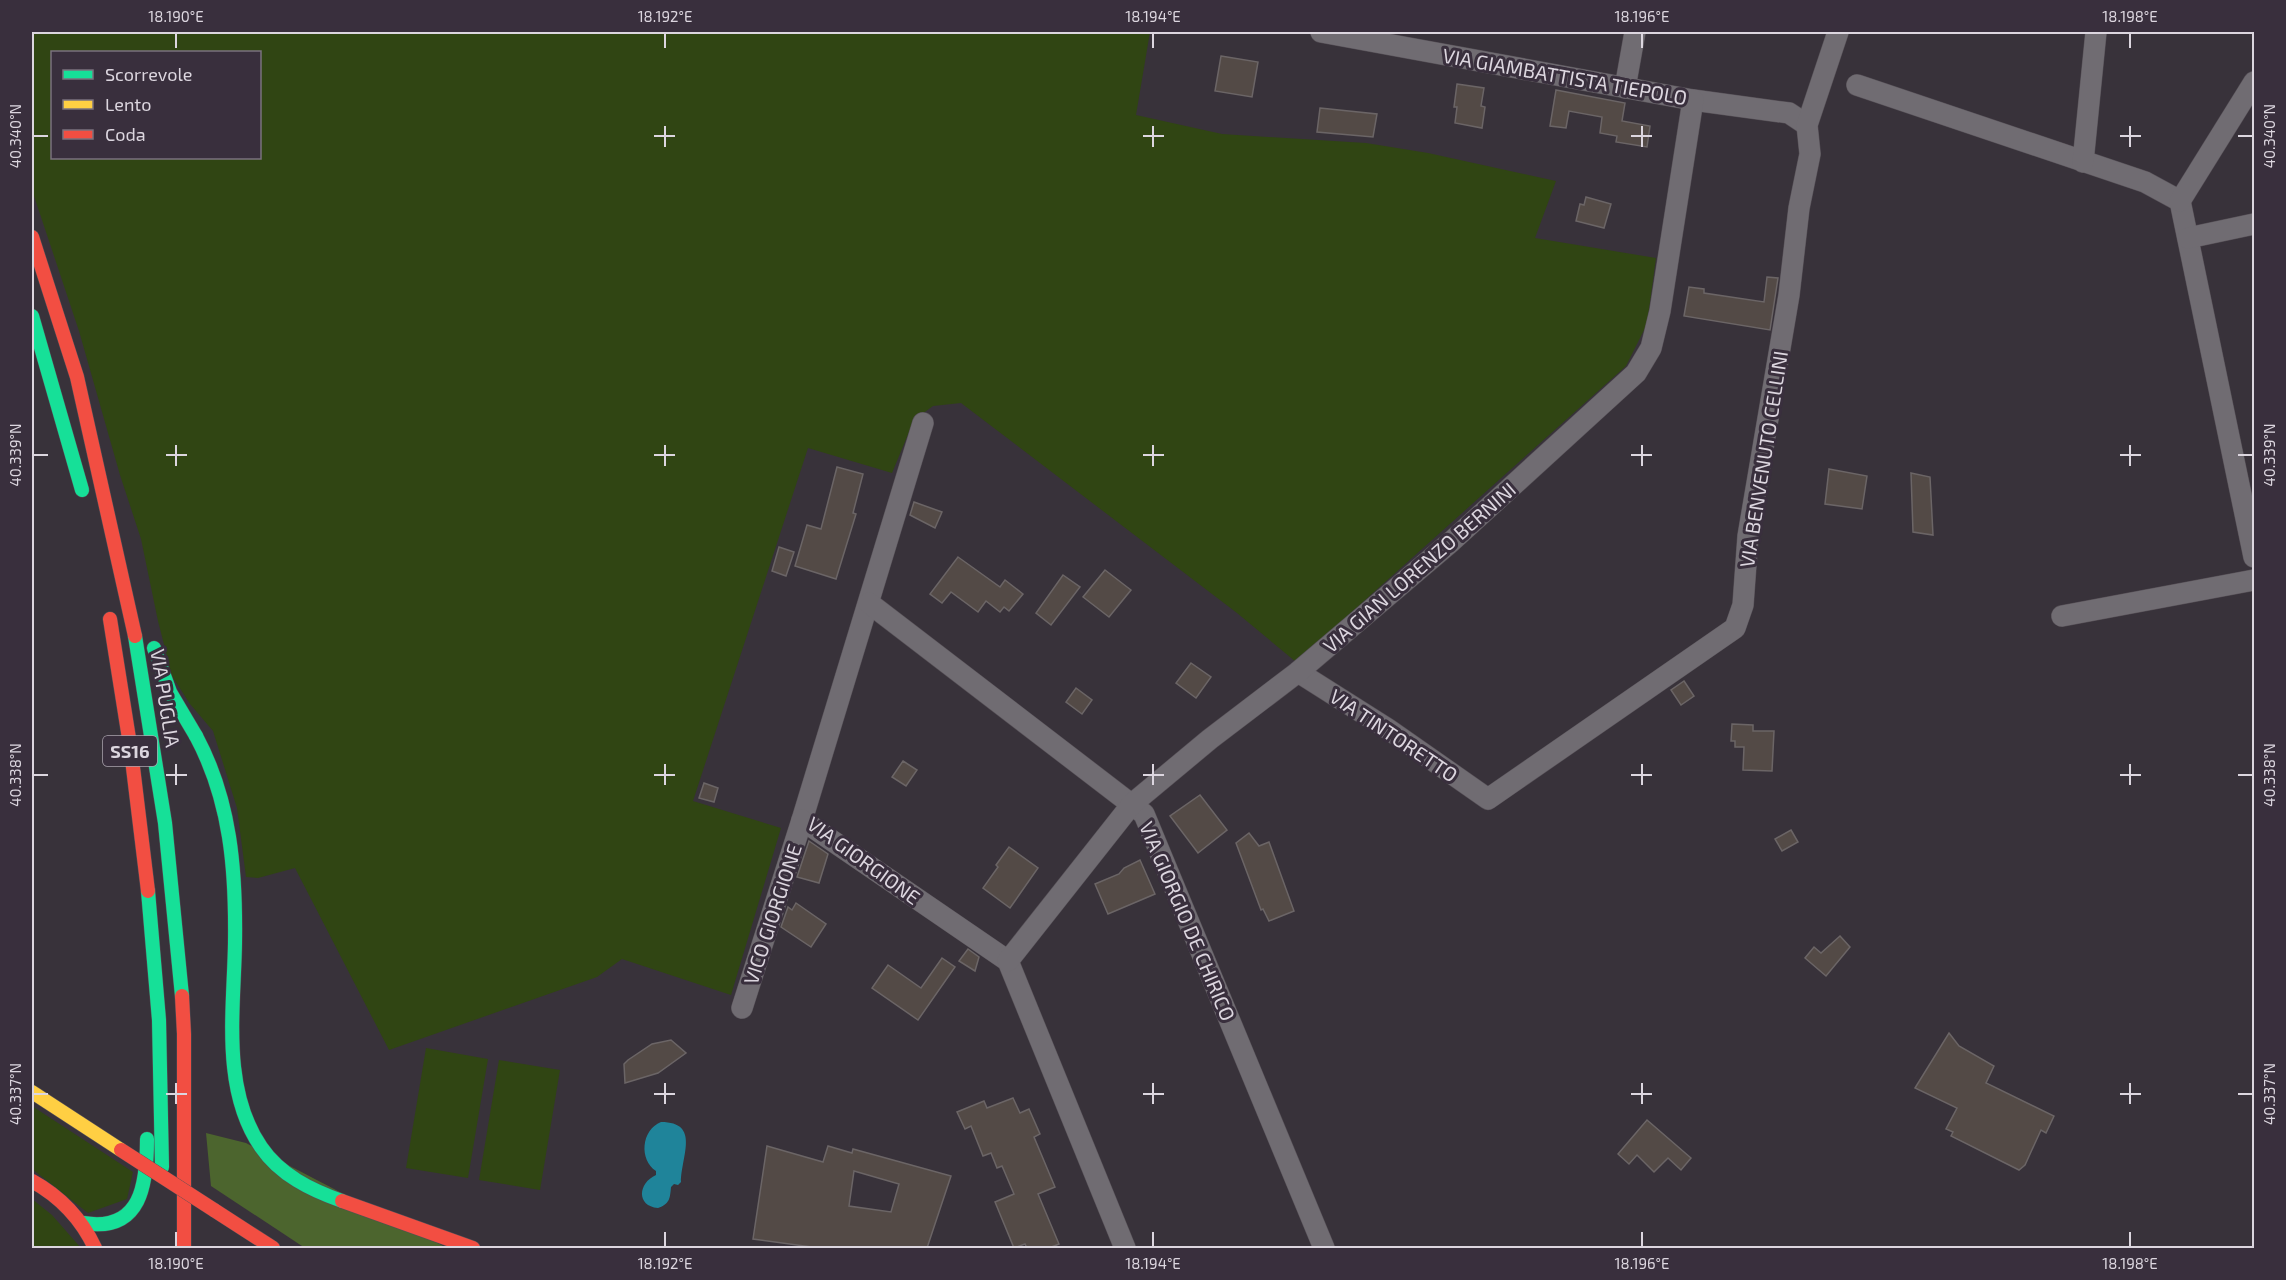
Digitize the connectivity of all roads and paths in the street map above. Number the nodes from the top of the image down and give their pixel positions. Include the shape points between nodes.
1 (1321, 32) edge
2 (1635, 32) edge
3 (1838, 32) edge
4 (2096, 32) edge
5 (1403, 39) edge
6 (2254, 82) edge
7 (1857, 85) dead end
8 (1625, 88) junction
9 (1693, 100) junction
10 (1808, 125) junction
11 (2083, 162) junction
12 (2180, 201) junction
13 (2254, 224) edge
14 (32, 237) edge
15 (2188, 238) junction
16 (32, 316) edge
17 (923, 423) dead end
18 (104, 487) junction
19 (85, 502) dead end
20 (2254, 557) edge
21 (2254, 580) edge
22 (140, 594) dead end
23 (107, 603) dead end
24 (869, 603) junction
25 (2062, 616) dead end
26 (152, 639) dead end
27 (1298, 672) junction
28 (1488, 798) joint
29 (1132, 804) junction
30 (802, 820) junction
31 (1008, 961) junction
32 (156, 973) junction
33 (742, 1008) dead end
34 (146, 1082) dead end
35 (32, 1092) edge
36 (147, 1130) dead end
37 (32, 1181) edge
38 (163, 1197) dead end
39 (83, 1223) junction
40 (95, 1248) edge
41 (184, 1248) edge
42 (273, 1248) edge
43 (472, 1248) edge
44 (1125, 1248) edge
45 (1324, 1248) edge

1 - 5 street, VIA GIAMBATTISTA TIEPOLO
2 - 8 street
3 - 10 street, VIA BENVENUTO CELLINI
4 - 11 street
5 - 8 street, VIA GIAMBATTISTA TIEPOLO
6 - 12 street
7 - 11 street
8 - 9 street, VIA GIAMBATTISTA TIEPOLO
9 - 10 street, VIA GIAMBATTISTA TIEPOLO via 1789,114
9 - 27 street, VIA GIAN LORENZO BERNINI via 1660,311 1651,348 1636,373 1452,541
10 - 28 street, VIA BENVENUTO CELLINI via 1810,154 1748,536 1743,605 1735,628
11 - 12 street via 2145,182
12 - 15 street
13 - 15 street
14 - 18 main road, VIA PUGLIA / SS16 via 77,376
15 - 20 street
16 - 19 main road
17 - 24 street, VIA GIORGIONE
18 - 22 main road via 119,513
18 - 41 main road, VIA PUGLIA / SS16 via 144,682 165,823 184,1034
21 - 25 street
23 - 32 main road, SS16 via 122,688
24 - 29 street, VIA GIORGIO DE CHIRICO
24 - 30 street, VIA GIORGIONE
26 - 43 main road via 170,692 214,773 230,843 235,909 235,1064 245,1119 266,1154 282,1170 320,1193
27 - 28 street, VIA TINTORETTO
27 - 29 street, VIA GIAN LORENZO BERNINI
29 - 31 street, VIA GIAN LORENZO BERNINI
29 - 45 street, VIA GIORGIO DE CHIRICO via 1144,813
30 - 31 street, VIA GIORGIONE
30 - 33 street, VICO GIORGIONE
31 - 44 street
32 - 34 main road via 146,987
32 - 38 main road, SS16
35 - 42 main road, bridge
36 - 39 main road via 146,1180 136,1204 114,1222 91,1226
37 - 39 main road
39 - 40 main road

